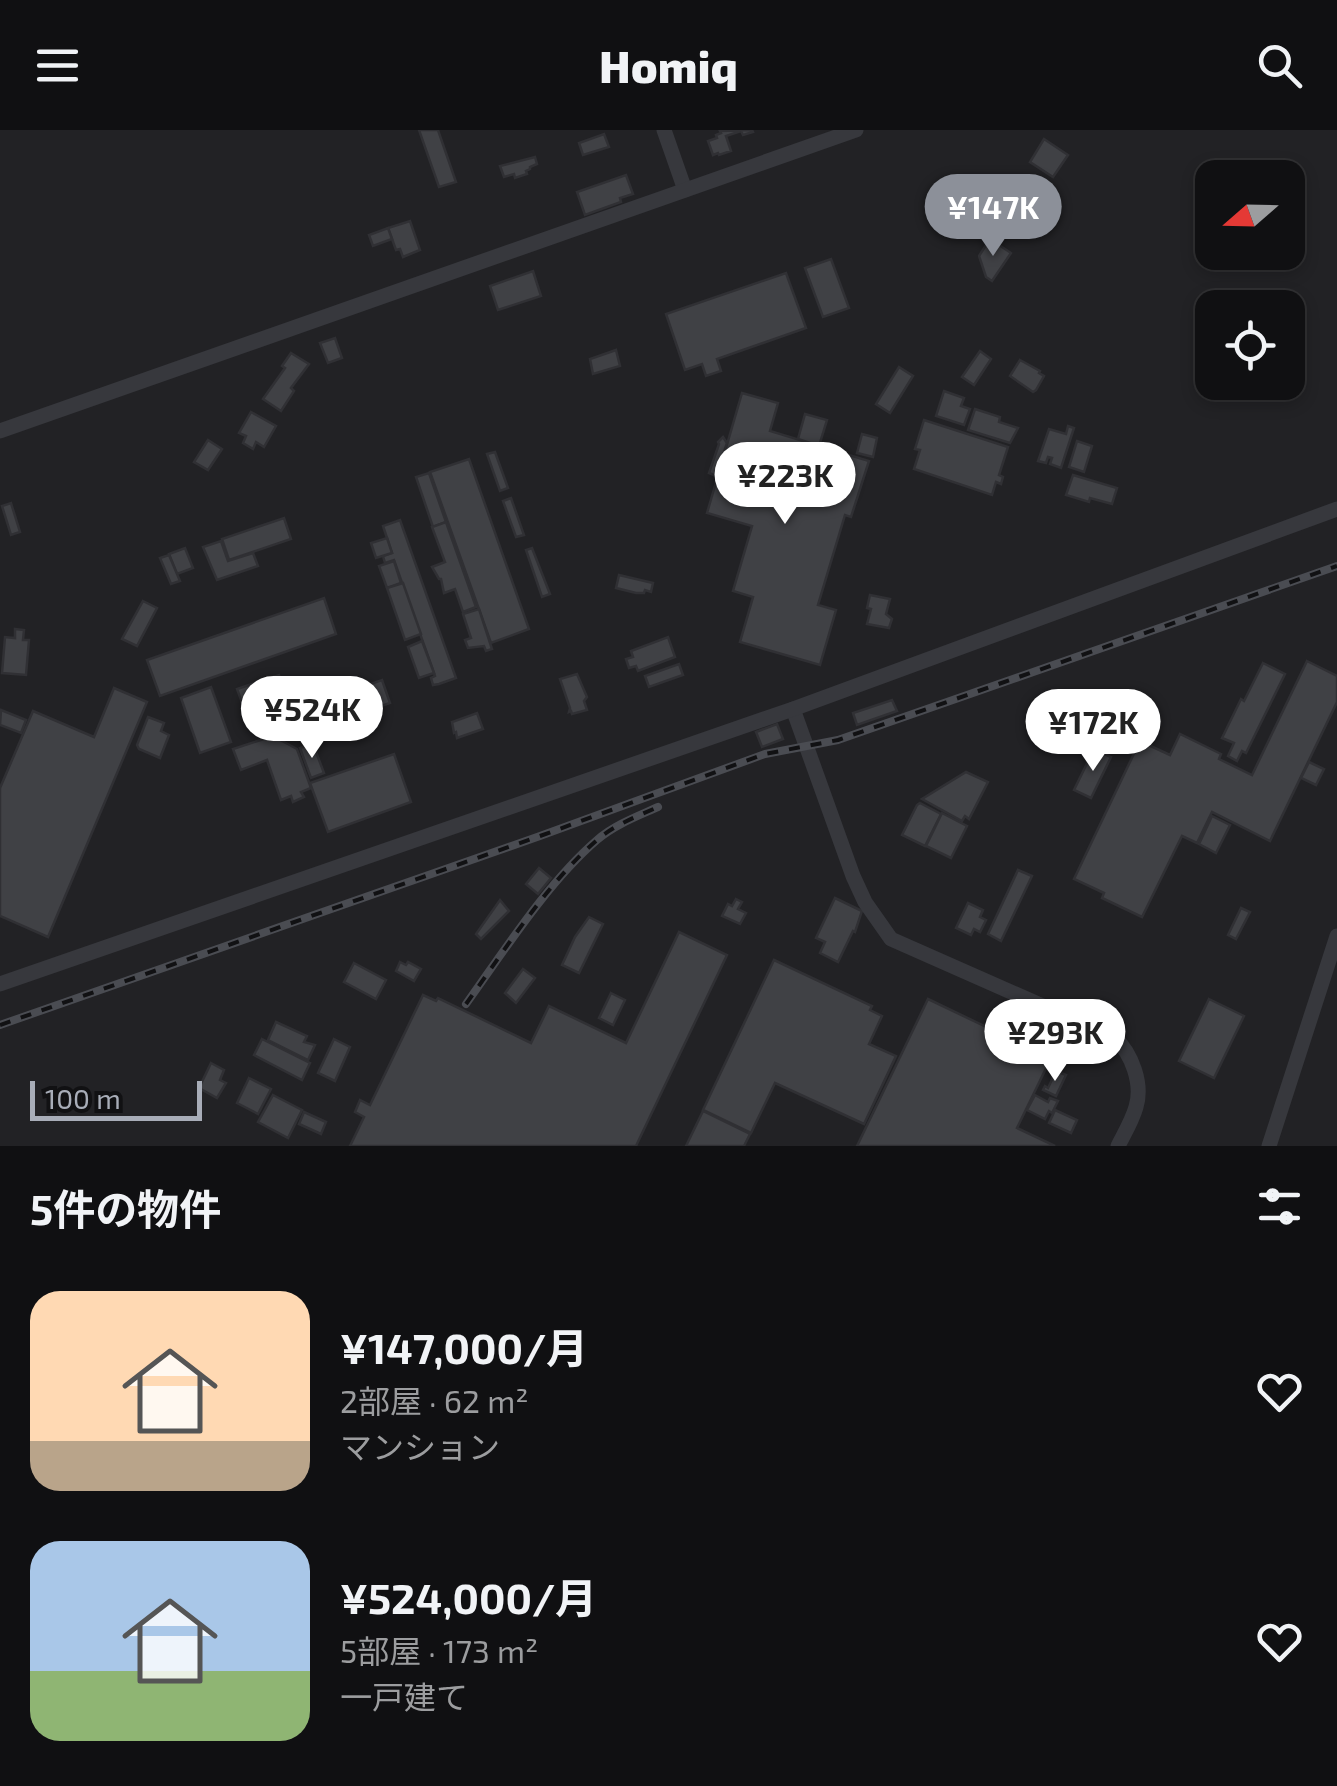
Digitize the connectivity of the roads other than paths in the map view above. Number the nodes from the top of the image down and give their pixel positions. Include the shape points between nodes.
1 (664, 130) edge
2 (856, 130) edge
3 (685, 190) junction
4 (0, 431) edge
5 (1337, 509) edge
6 (794, 709) junction
7 (1337, 936) edge
8 (0, 984) edge
9 (1118, 1146) edge
10 (1269, 1146) edge

1 - 3 lane
2 - 3 lane
3 - 4 lane
5 - 6 lane
6 - 8 lane
6 - 9 lane via 853,876 891,939 1115,1038 1126,1049 1138,1094
7 - 10 lane

